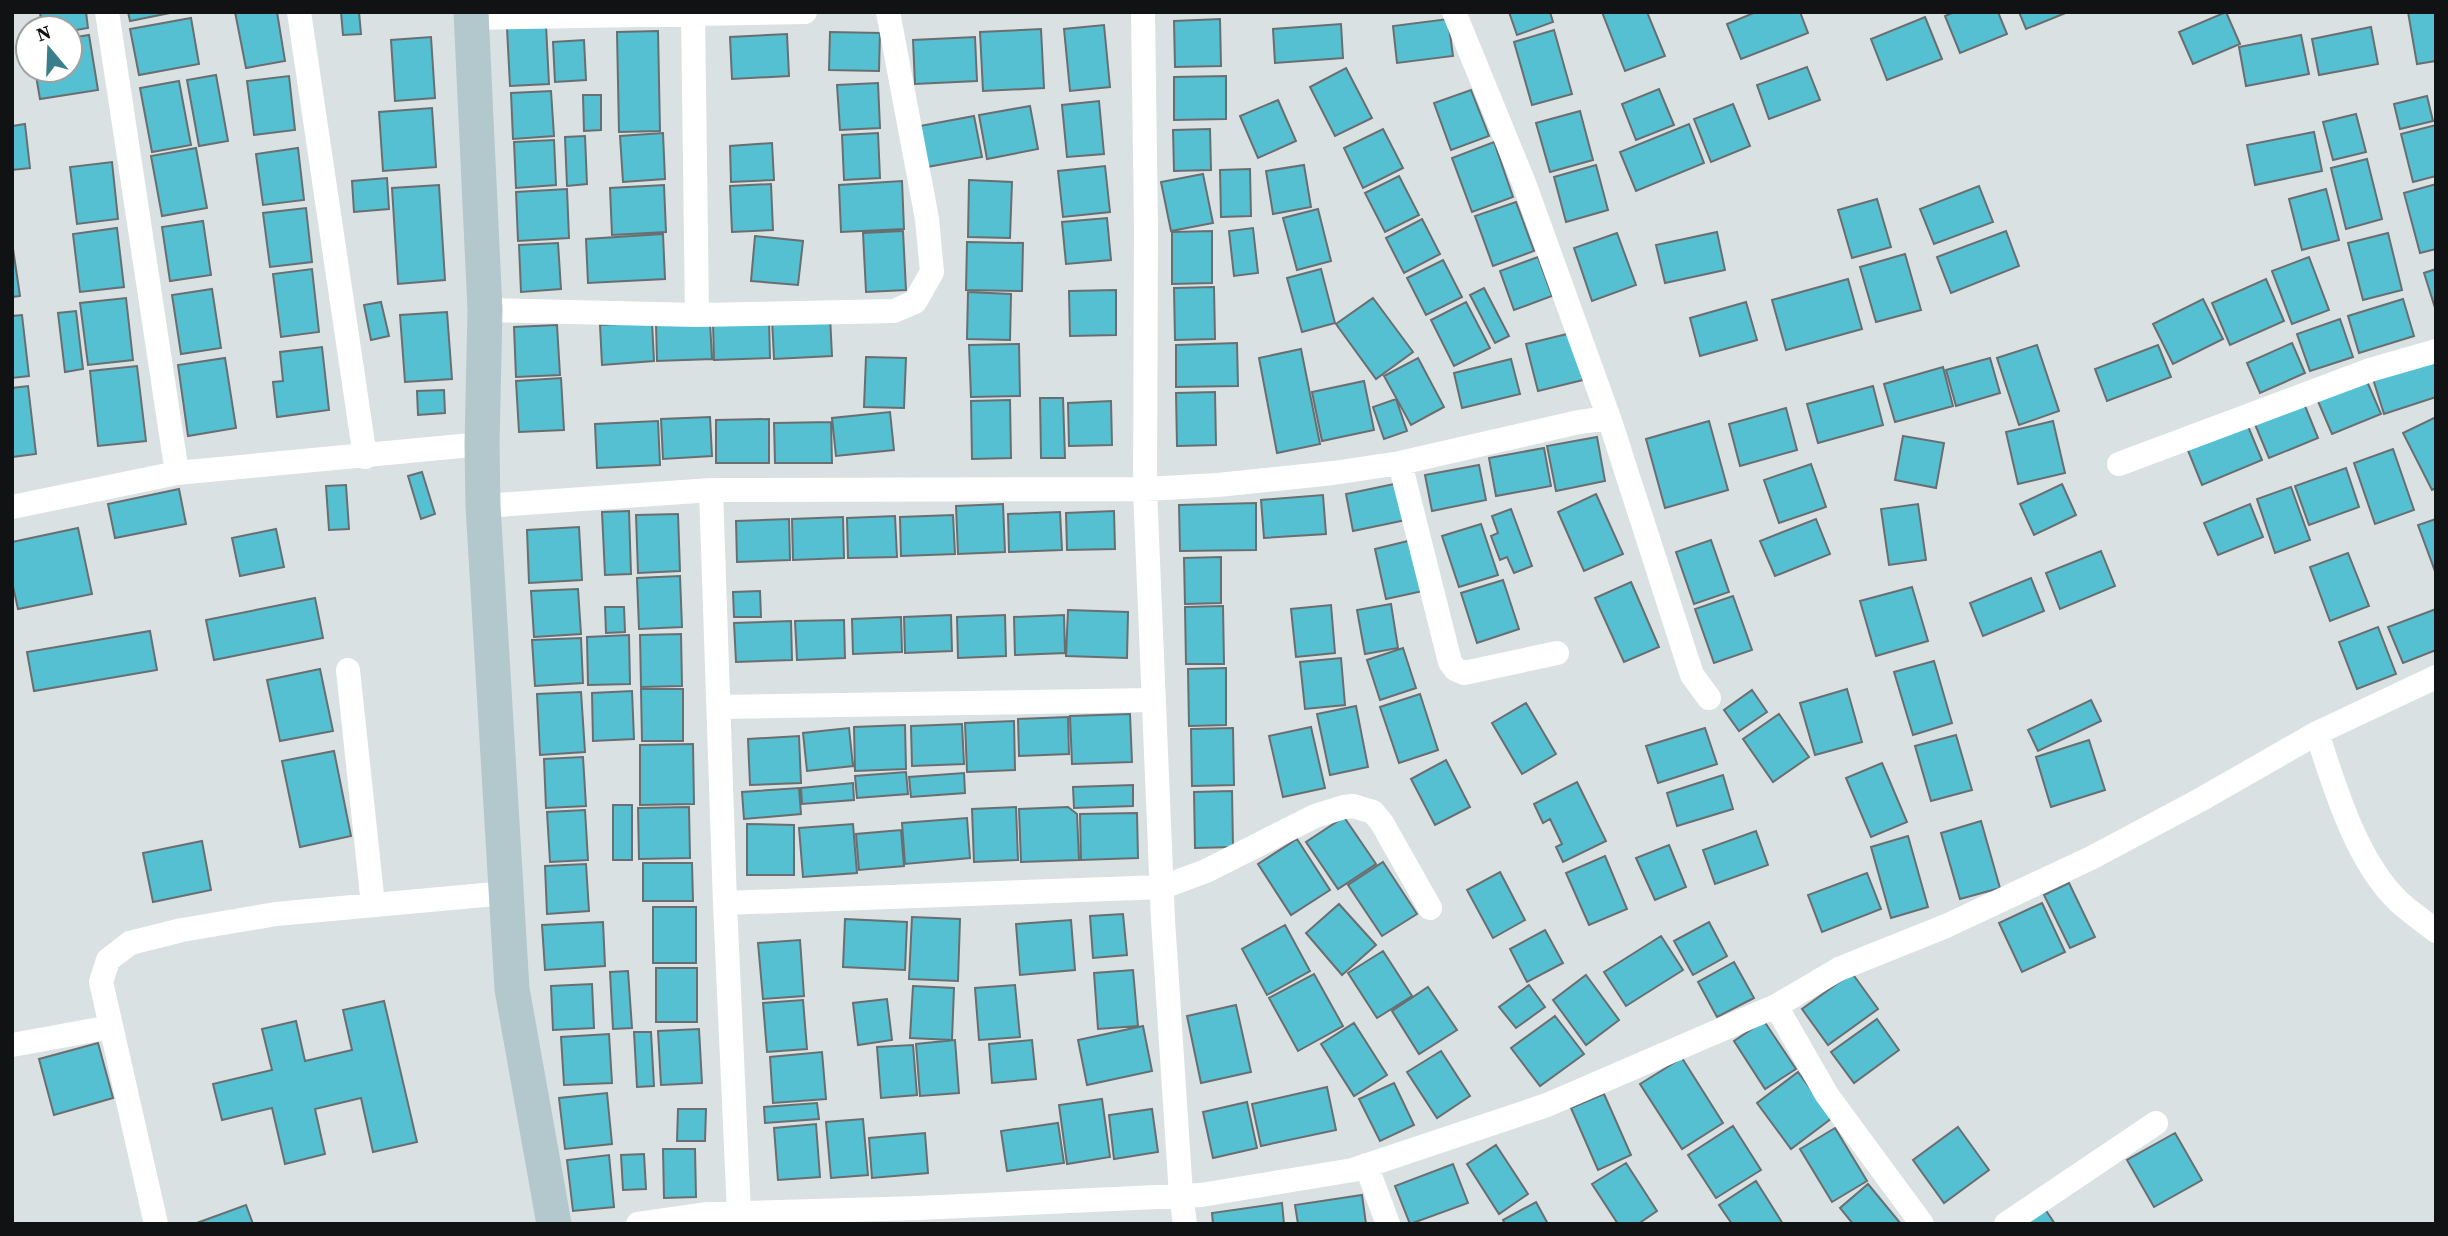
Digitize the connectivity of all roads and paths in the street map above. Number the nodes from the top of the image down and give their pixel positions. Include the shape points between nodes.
1 (107, 12) edge
2 (299, 12) edge
3 (805, 12) edge
4 (888, 12) edge
5 (1143, 12) edge
6 (1454, 12) edge
7 (694, 13) edge
8 (471, 15) edge
9 (485, 310) junction
10 (697, 315) junction
11 (2436, 351) edge
12 (1609, 418) junction
13 (482, 444) junction
14 (365, 457) junction
15 (1400, 463) junction
16 (2119, 464) dead end
17 (177, 473) junction
18 (1145, 489) junction
19 (711, 490) junction
20 (483, 506) junction
21 (12, 507) edge
22 (1558, 653) dead end
23 (348, 670) dead end
24 (2436, 677) edge
25 (1709, 698) dead end
26 (1154, 701) junction
27 (719, 707) junction
28 (2317, 733) junction
29 (1163, 887) junction
30 (506, 893) junction
31 (725, 903) junction
32 (373, 905) junction
33 (1430, 908) dead end
34 (2436, 931) edge
35 (1776, 1006) junction
36 (111, 1027) junction
37 (12, 1045) edge
38 (2156, 1124) dead end
39 (1366, 1165) junction
40 (1181, 1195) junction
41 (739, 1213) junction
42 (156, 1224) edge
43 (554, 1224) edge
44 (638, 1224) edge
45 (1185, 1224) edge
46 (1388, 1224) edge
47 (1922, 1224) edge
48 (2006, 1224) edge

1 - 17 street
2 - 14 street
3 - 7 street
4 - 10 street via 927,219 932,272 915,302 894,311
5 - 18 street
6 - 12 street via 1524,183
7 - 8 street
7 - 10 street
8 - 9 street
9 - 10 street
9 - 13 street
11 - 16 street via 2370,370
12 - 15 street
12 - 25 street via 1692,675
13 - 14 street
13 - 20 street
14 - 17 street
15 - 18 street via 1269,480
15 - 22 street via 1455,669 1464,673
17 - 21 street
18 - 19 street
18 - 26 street
19 - 20 street
19 - 27 street
20 - 30 street
23 - 32 street
24 - 28 street
26 - 27 street
26 - 29 street
27 - 31 street
28 - 34 street via 2371,866 2398,900
28 - 35 street via 2091,858 1839,969
29 - 31 street
29 - 33 street via 1206,871 1315,816 1353,806 1373,812 1382,823
29 - 40 street
30 - 32 street
30 - 43 street via 512,989
31 - 41 street
32 - 36 street via 276,914 130,943 108,960 101,982
35 - 39 street via 1547,1105
35 - 47 street via 1828,1095
36 - 37 street
36 - 42 street
38 - 48 street
39 - 40 street
39 - 46 street
40 - 41 street
40 - 45 street
41 - 44 street

